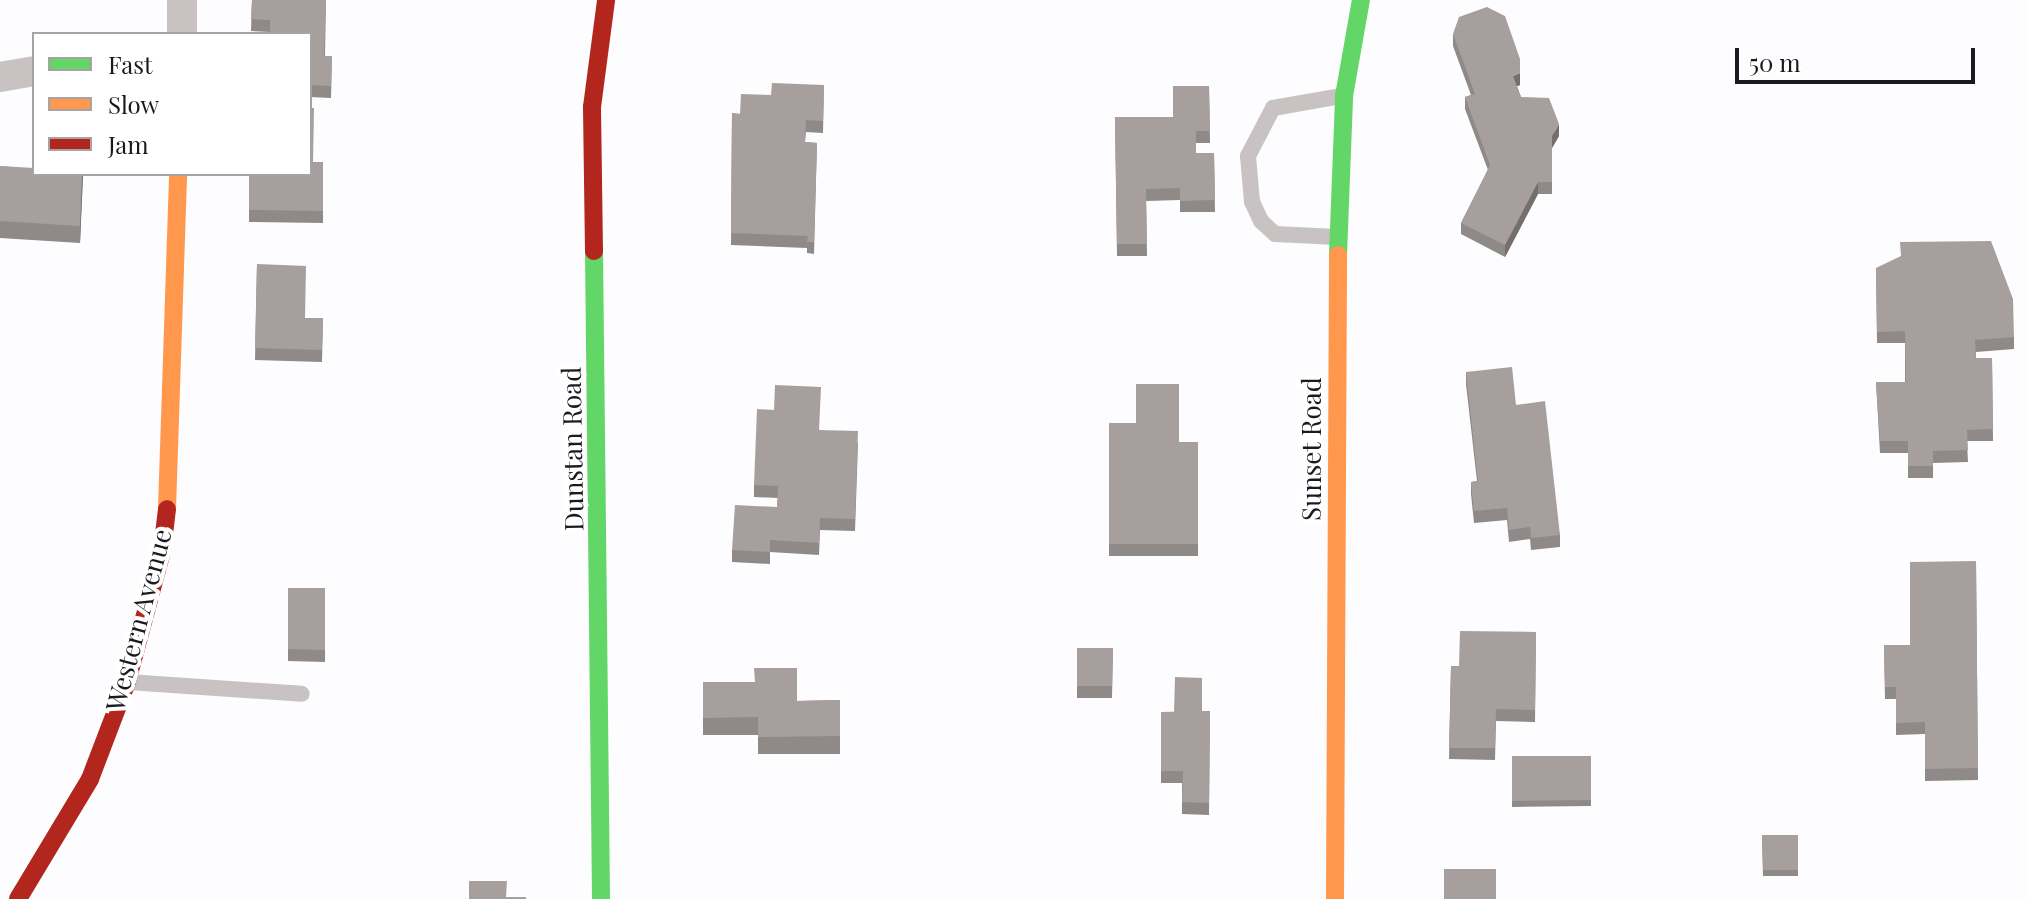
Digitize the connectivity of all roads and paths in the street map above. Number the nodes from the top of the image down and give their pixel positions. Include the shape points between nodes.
1 (182, 0) edge
2 (606, 0) edge
3 (1361, 0) edge
4 (182, 32) edge
5 (32, 71) edge
6 (0, 77) edge
7 (1344, 96) junction
8 (178, 176) edge
9 (1338, 237) junction
10 (127, 682) junction
11 (302, 694) dead end
12 (18, 899) edge
13 (601, 899) edge
14 (1335, 899) edge

1 - 4 street
2 - 13 street, Dunstan Road via 592,107
3 - 7 street, Sunset Road
5 - 6 street
7 - 9 street, Sunset Road
7 - 9 lane via 1273,108 1248,156 1252,202 1268,227 1287,236
8 - 10 street, Western Avenue via 170,479 162,551
9 - 14 street, Sunset Road
10 - 11 lane
10 - 12 street, Western Avenue via 90,779

